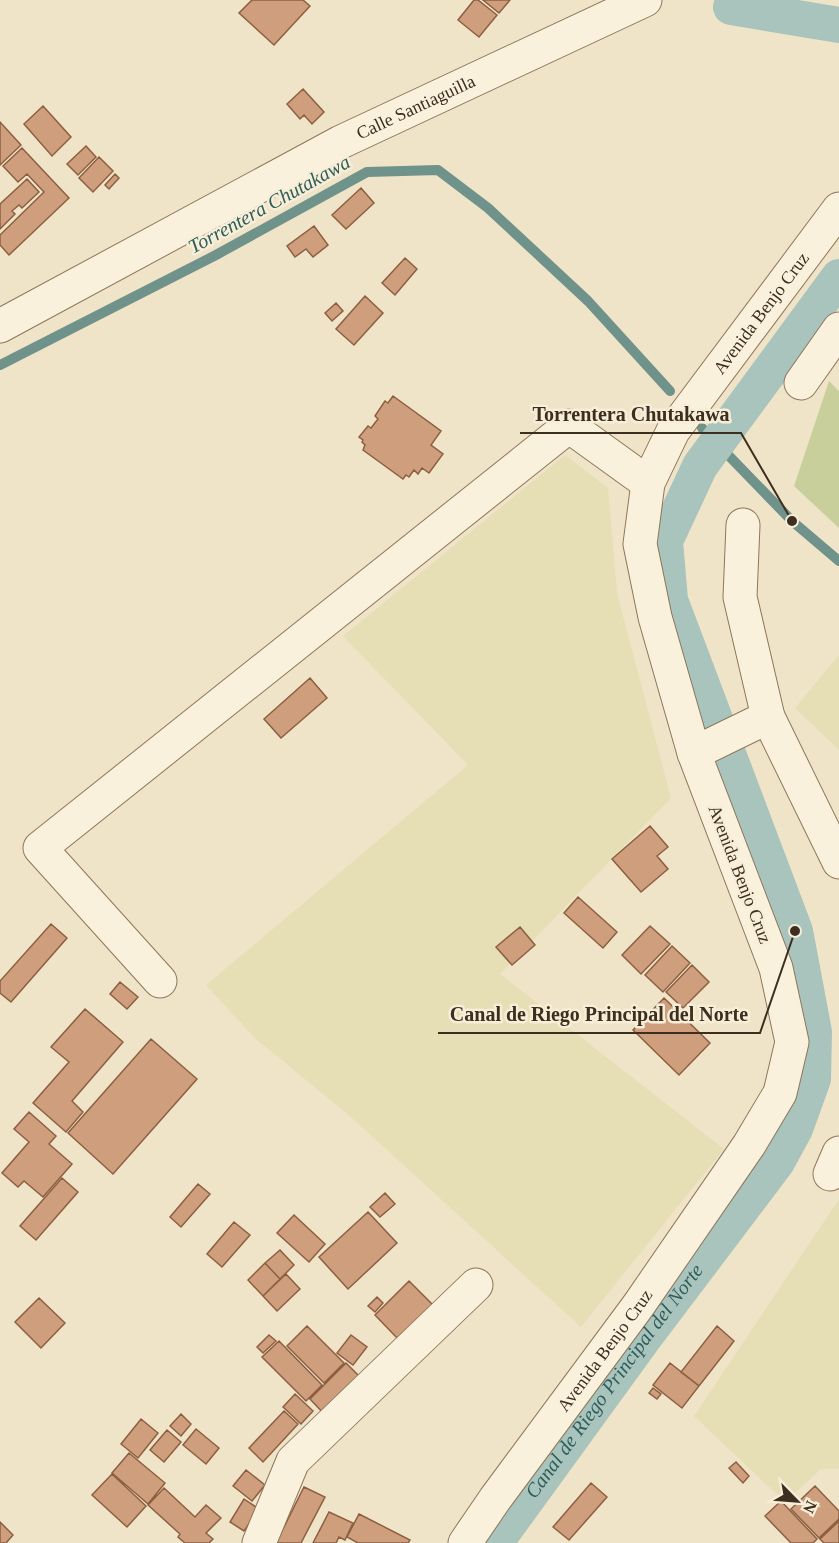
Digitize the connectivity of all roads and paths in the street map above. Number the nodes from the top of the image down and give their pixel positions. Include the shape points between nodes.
1 (645, 0) edge
2 (839, 208) edge
3 (0, 326) edge
4 (839, 329) edge
5 (801, 383) dead end
6 (648, 483) junction
7 (743, 525) dead end
8 (762, 721) junction
9 (700, 750) junction
10 (839, 862) edge
11 (160, 981) dead end
12 (477, 1285) dead end
13 (259, 1543) edge
14 (465, 1543) edge

1 - 3 street, Calle Santiaguilla via 341,142
2 - 6 street, Avenida Benjo Cruz via 673,431
4 - 5 street
6 - 9 street, Avenida Benjo Cruz via 640,544 655,617
6 - 11 street via 569,426 40,848
7 - 8 street via 740,597
8 - 9 street
8 - 10 street
9 - 14 street, Avenida Benjo Cruz via 776,968 792,1042 780,1093 639,1306
12 - 13 street via 293,1461

